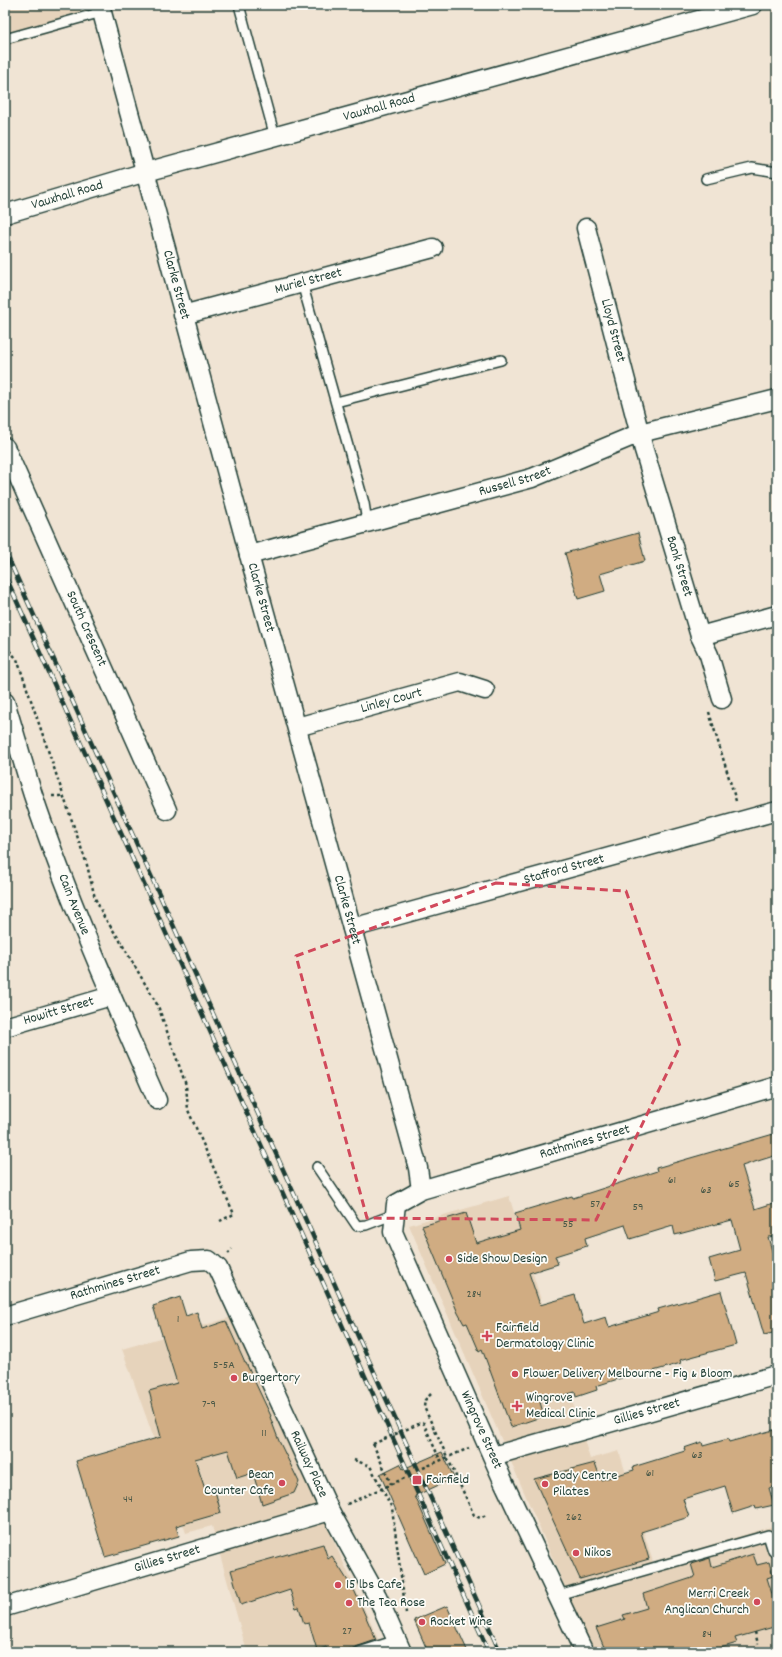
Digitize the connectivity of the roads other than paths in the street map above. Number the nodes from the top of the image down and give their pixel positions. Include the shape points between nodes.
1 (239, 5) edge
2 (753, 5) edge
3 (101, 8) edge
4 (5, 39) edge
5 (274, 137) junction
6 (146, 172) junction
7 (777, 172) edge
8 (706, 179) dead end
9 (5, 214) edge
10 (586, 228) dead end
11 (433, 248) dead end
12 (302, 283) junction
13 (183, 315) junction
14 (501, 360) dead end
15 (777, 399) edge
16 (336, 402) junction
17 (640, 433) junction
18 (5, 447) edge
19 (367, 522) junction
20 (249, 555) junction
21 (777, 615) edge
22 (700, 636) junction
23 (485, 690) dead end
24 (722, 699) dead end
25 (5, 702) edge
26 (297, 727) junction
27 (12, 746) edge
28 (167, 810) dead end
29 (777, 812) edge
30 (352, 928) junction
31 (112, 996) junction
32 (5, 1027) edge
33 (777, 1086) edge
34 (157, 1100) dead end
35 (317, 1167) dead end
36 (421, 1190) junction
37 (395, 1209) junction
38 (222, 1273) joint
39 (5, 1316) edge
40 (777, 1375) edge
41 (493, 1456) junction
42 (330, 1511) junction
43 (773, 1551) dead end
44 (558, 1595) junction
45 (5, 1607) edge
46 (399, 1646) edge
47 (359, 1652) edge
48 (584, 1652) edge

1 - 5 lane
2 - 5 street, Vauxhall Road
3 - 4 lane
3 - 6 street, Clarke Street
5 - 6 street, Vauxhall Road
6 - 9 street, Vauxhall Road
6 - 13 street, Clarke Street
7 - 8 lane via 752,168
10 - 17 street, Lloyd Street
11 - 12 street, Muriel Street
12 - 13 street, Muriel Street
12 - 16 lane
13 - 20 street, Clarke Street
14 - 16 lane
15 - 17 street, Russell Street
16 - 19 lane
17 - 19 street, Russell Street via 532,478
17 - 22 street, Bank Street
18 - 28 street, South Crescent
19 - 20 street, Russell Street
20 - 26 street, Clarke Street
21 - 22 street
22 - 24 street, Bank Street via 709,655
23 - 26 street, Linley Court via 460,682
25 - 27 street, Cain Avenue
26 - 30 street, Clarke Street
27 - 31 street, Cain Avenue
29 - 30 street, Stafford Street
30 - 36 street, Clarke Street via 418,1168
31 - 32 street, Howitt Street
31 - 34 street, Cain Avenue
33 - 36 street, Rathmines Street
35 - 37 lane via 357,1226 366,1225
36 - 37 street, Rathmines Street
37 - 41 street, Wingrove Street via 393,1232
38 - 39 street, Rathmines Street via 209,1260 191,1261
38 - 42 street, Railway Place
40 - 41 street, Gillies Street
41 - 44 street, Wingrove Street
42 - 45 street, Gillies Street
42 - 46 street, Railway Place via 377,1596
43 - 44 lane via 768,1535
44 - 48 street, Wingrove Street
46 - 47 lane

